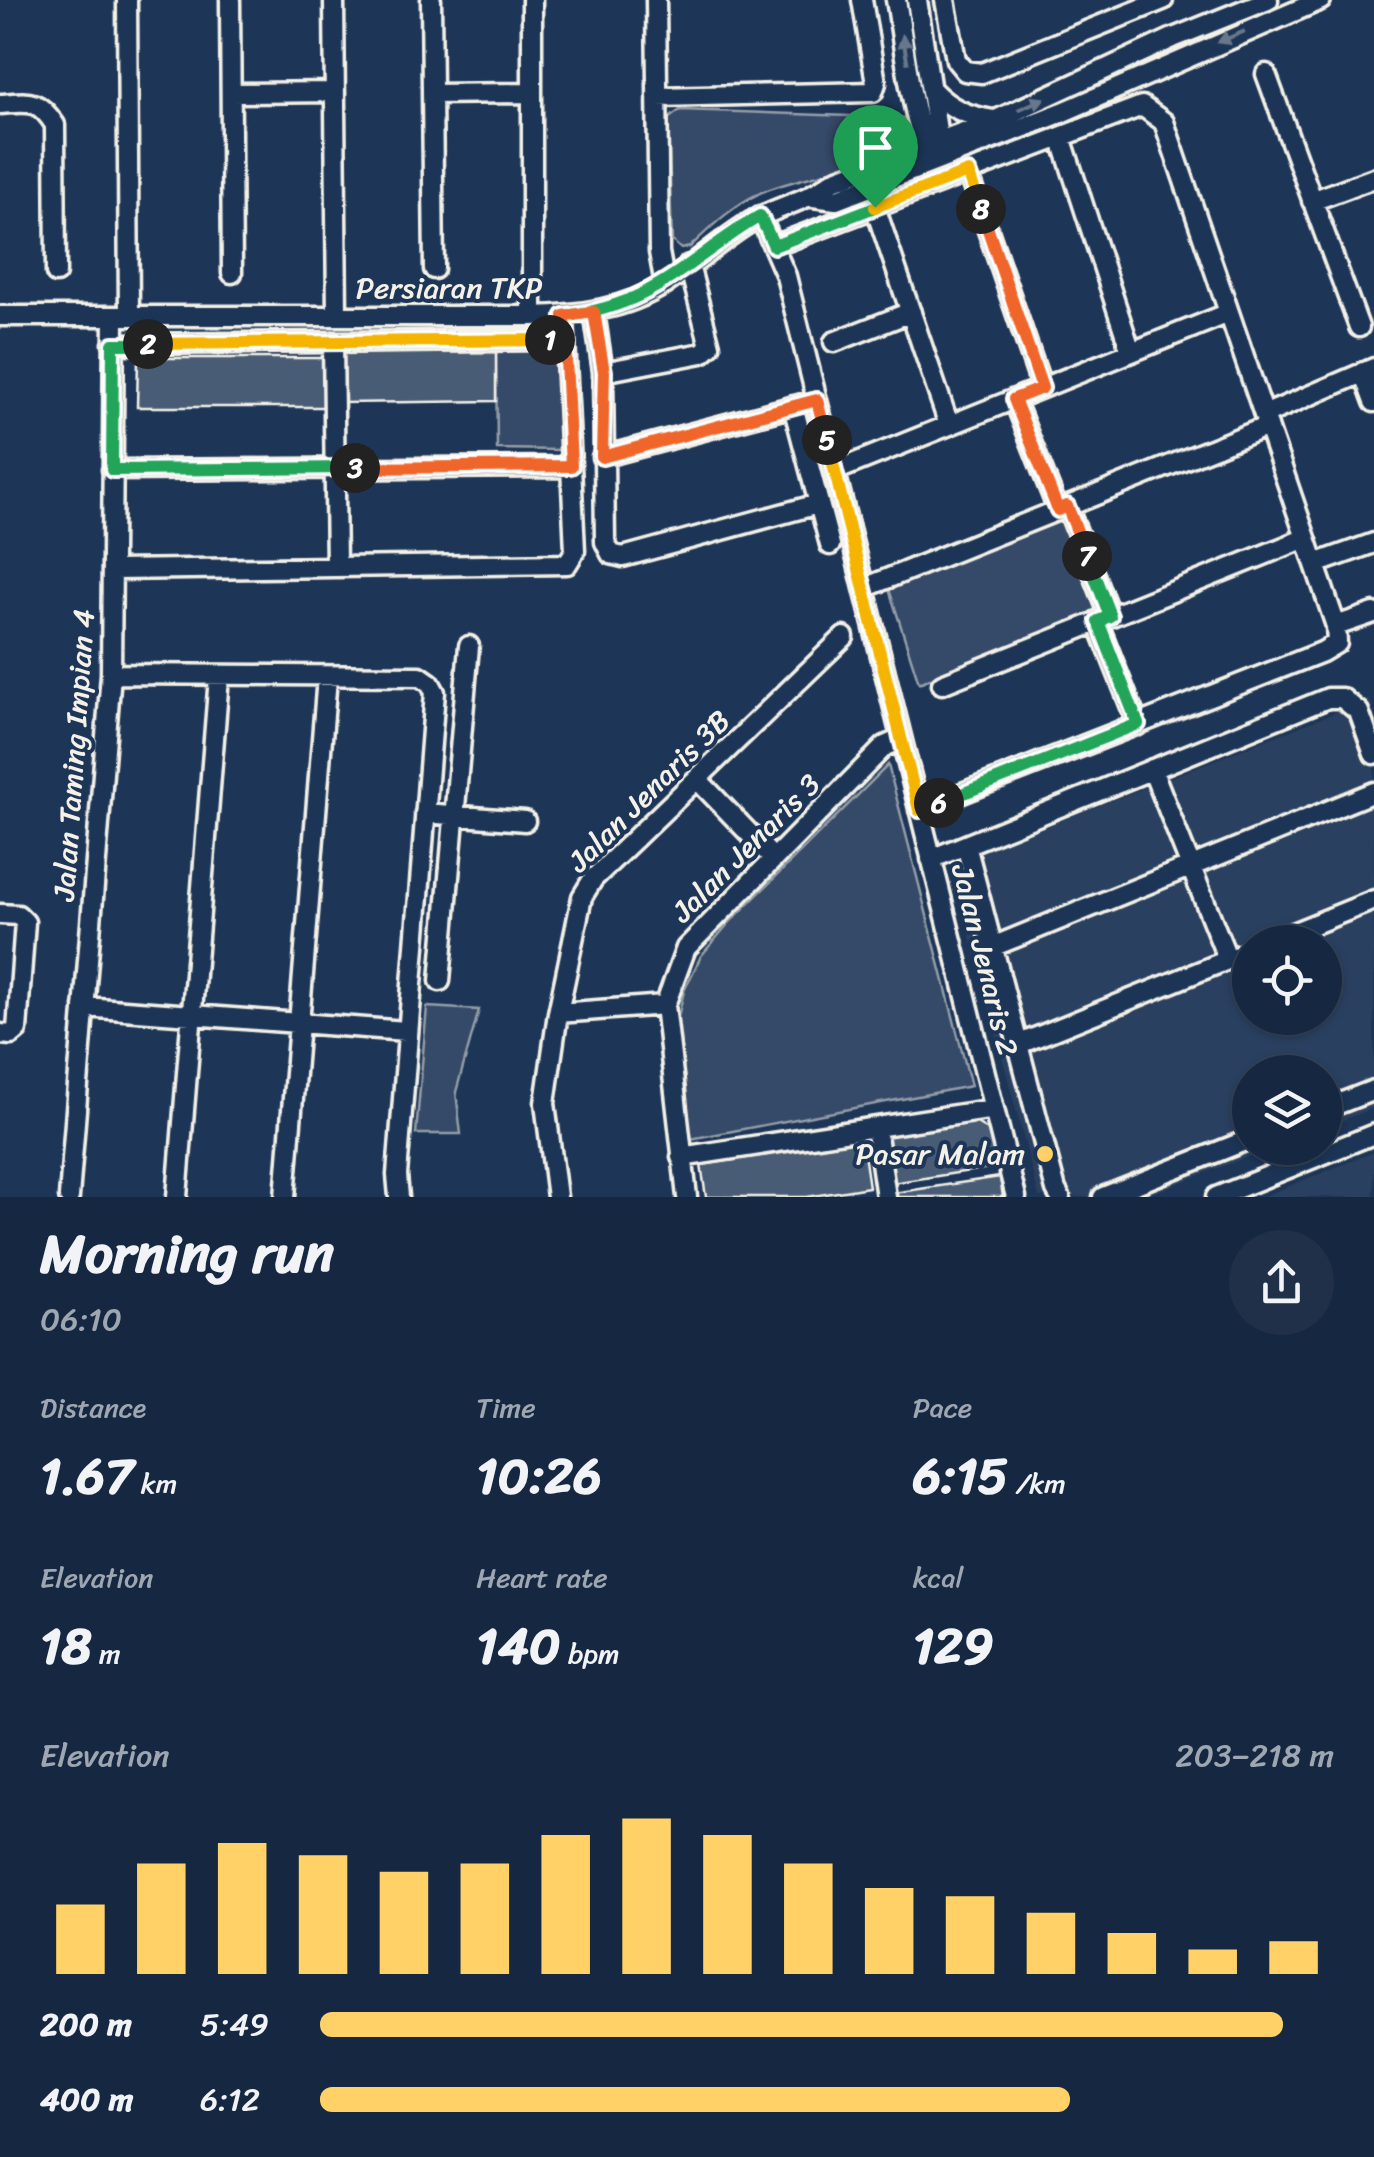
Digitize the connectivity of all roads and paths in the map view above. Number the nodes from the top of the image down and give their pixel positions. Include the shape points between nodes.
1 (127, 0) edge
2 (230, 0) edge
3 (334, 0) edge
4 (432, 0) edge
5 (532, 0) edge
6 (656, 0) edge
7 (862, 0) edge
8 (896, 0) edge
9 (916, 0) edge
10 (945, 0) edge
11 (1163, 0) edge
12 (1268, 0) edge
13 (1321, 0) edge
14 (1266, 74) dead end
15 (932, 90) junction
16 (335, 92) junction
17 (231, 93) junction
18 (532, 93) junction
19 (432, 94) junction
20 (657, 97) junction
21 (914, 99) junction
22 (0, 104) edge
23 (996, 120) junction
24 (1061, 137) junction
25 (932, 143) junction
26 (892, 158) junction
27 (939, 160) junction
28 (968, 172) junction
29 (1374, 178) edge
30 (813, 197) junction
31 (1312, 201) junction
32 (875, 207) junction
33 (760, 216) junction
34 (774, 246) junction
35 (689, 266) junction
36 (434, 269) dead end
37 (56, 273) dead end
38 (232, 274) dead end
39 (665, 284) junction
40 (594, 312) junction
41 (910, 312) junction
42 (1229, 313) junction
43 (337, 315) junction
44 (0, 316) edge
45 (122, 316) junction
46 (532, 316) junction
47 (564, 316) junction
48 (1359, 327) dead end
49 (565, 340) junction
50 (333, 342) junction
51 (834, 342) dead end
52 (113, 344) junction
53 (1131, 352) junction
54 (1369, 370) edge
55 (604, 372) junction
56 (1042, 388) junction
57 (1014, 399) junction
58 (817, 400) junction
59 (1374, 402) edge
60 (794, 406) junction
61 (1266, 420) junction
62 (949, 425) junction
63 (602, 457) junction
64 (571, 466) junction
65 (336, 468) junction
66 (112, 470) junction
67 (834, 471) junction
68 (818, 504) junction
69 (1062, 508) junction
70 (1306, 538) junction
71 (1374, 543) edge
72 (830, 545) dead end
73 (1315, 564) junction
74 (336, 566) junction
75 (113, 570) junction
76 (864, 588) junction
77 (1374, 613) edge
78 (1104, 618) junction
79 (1336, 634) junction
80 (844, 636) dead end
81 (470, 646) dead end
82 (110, 674) junction
83 (219, 677) junction
84 (327, 677) junction
85 (942, 684) dead end
86 (1138, 724) junction
87 (1370, 733) edge
88 (902, 739) junction
89 (1374, 754) edge
90 (1152, 770) junction
91 (698, 780) junction
92 (1374, 792) edge
93 (919, 810) junction
94 (425, 813) junction
95 (454, 816) junction
96 (526, 821) dead end
97 (966, 845) junction
98 (773, 858) junction
99 (931, 859) junction
100 (1191, 866) junction
101 (1374, 900) edge
102 (0, 914) edge
103 (1312, 925) edge
104 (992, 947) junction
105 (1232, 958) edge
106 (1228, 960) junction
107 (440, 982) dead end
108 (665, 1005) junction
109 (84, 1007) junction
110 (558, 1014) junction
111 (192, 1015) junction
112 (299, 1023) junction
113 (406, 1031) junction
114 (0, 1034) edge
115 (1017, 1045) junction
116 (1374, 1090) edge
117 (1342, 1102) edge
118 (994, 1109) junction
119 (876, 1128) junction
120 (1372, 1140) edge
121 (1232, 1146) edge
122 (682, 1158) junction
123 (70, 1197) edge
124 (177, 1197) edge
125 (285, 1197) edge
126 (399, 1197) edge
127 (558, 1197) edge
128 (686, 1197) edge
129 (886, 1197) edge
130 (1016, 1197) edge
131 (1060, 1197) edge
132 (1103, 1197) edge
133 (1216, 1197) edge

1 - 45 street, Jalan Taming Impian 4
2 - 17 street
3 - 16 street
4 - 19 street
5 - 18 street
6 - 20 street
7 - 20 street via 872,92
21 -> 8 street
9 - 15 street
10 - 11 street via 956,60 965,71 982,72
23 -> 12 street, Persiaran TKP
13 -> 27 street, Persiaran TKP
14 - 31 street
15 - 23 street via 972,117
15 - 25 street
16 - 17 street
16 - 43 street
17 - 38 street
18 - 19 street
18 - 46 street
19 - 36 street
20 - 39 street
21 - 25 street
21 - 26 street via 908,134
22 - 37 street via 34,102 55,124
23 - 25 street, Persiaran TKP
24 - 28 street
24 - 42 street via 1142,106 1164,122
24 - 53 street
25 - 26 street, Persiaran TKP
25 - 27 street
26 - 30 street, Persiaran TKP via 833,181
27 - 30 street, Persiaran TKP via 836,200
28 - 32 street
28 - 56 street
29 - 31 street
30 - 33 street, Persiaran TKP
31 - 48 street
32 - 34 street
32 - 41 street
33 - 34 street, Jalan Jenaris 2
33 - 35 street, Persiaran TKP
34 - 58 street, Jalan Jenaris 2
35 - 39 street, Persiaran TKP
35 - 55 street via 710,346
39 - 40 street, Persiaran TKP
40 - 47 street, Persiaran TKP
40 - 55 street
41 - 51 street
41 - 62 street
42 - 53 street
42 - 61 street
43 - 45 street, Persiaran TKP
43 - 46 street, Persiaran TKP
44 - 45 street, Persiaran TKP
45 - 52 street, Jalan Taming Impian 4
46 - 47 street, Persiaran TKP
47 - 49 street
49 - 50 street
49 - 64 street
50 - 52 street
50 - 65 street
52 - 66 street, Jalan Taming Impian 4
53 - 56 street
54 - 59 street
54 - 61 street
55 - 63 street
56 - 57 street
57 - 62 street
57 - 69 street
58 - 60 street
58 - 67 street, Jalan Jenaris 2
60 - 63 street
60 - 68 street
61 - 69 street
61 - 70 street
62 - 67 street
63 - 68 street via 605,542 622,558
64 - 65 street
64 - 74 street via 575,551 567,564
65 - 66 street
65 - 74 street
66 - 75 street, Jalan Taming Impian 4
67 - 76 street, Jalan Jenaris 2
68 - 72 street
69 - 76 street
69 - 78 street
70 - 73 street
70 - 78 street
71 - 73 street
73 - 79 street
74 - 75 street
75 - 82 street, Jalan Taming Impian 4
76 - 88 street, Jalan Jenaris 2
77 - 79 street
78 - 85 street
78 - 86 street
79 - 86 street via 1322,652
80 - 91 street, Jalan Jenaris 3B
81 - 95 street
82 - 83 street
82 - 109 street, Jalan Taming Impian 4
83 - 84 street
83 - 111 street
84 - 94 street via 420,676 430,683 435,692
84 - 112 street
86 - 93 street
87 - 89 street
87 - 90 street via 1352,704 1328,698
88 - 93 street, Jalan Jenaris 2
88 - 98 street, Jalan Jenaris 3 via 885,746
90 - 97 street
90 - 100 street
91 - 98 street
91 - 110 street, Jalan Jenaris 3B via 582,897
92 - 100 street
93 - 99 street, Jalan Jenaris 2
94 - 95 street
94 - 113 street
95 - 96 street
95 - 107 street
97 - 99 street
97 - 104 street
98 - 108 street, Jalan Jenaris 3 via 686,948
99 - 118 street, Jalan Jenaris 2
100 - 104 street
100 - 106 street
101 - 103 street
102 - 114 street via 25,922 17,1030
104 - 115 street
105 - 106 street
106 - 115 street
108 - 110 street
108 - 122 street, Jalan Jenaris 3
109 - 111 street
109 - 123 street, Jalan Taming Impian 4
110 - 127 street, Jalan Jenaris 3B via 545,1104
111 - 112 street
111 - 124 street
112 - 113 street
112 - 125 street
113 - 126 street
115 - 131 street
116 - 117 street
118 - 119 street
118 - 130 street, Jalan Jenaris 2
119 - 122 street
119 - 129 street
120 - 133 street
121 - 132 street
122 - 128 street, Jalan Jenaris 3

